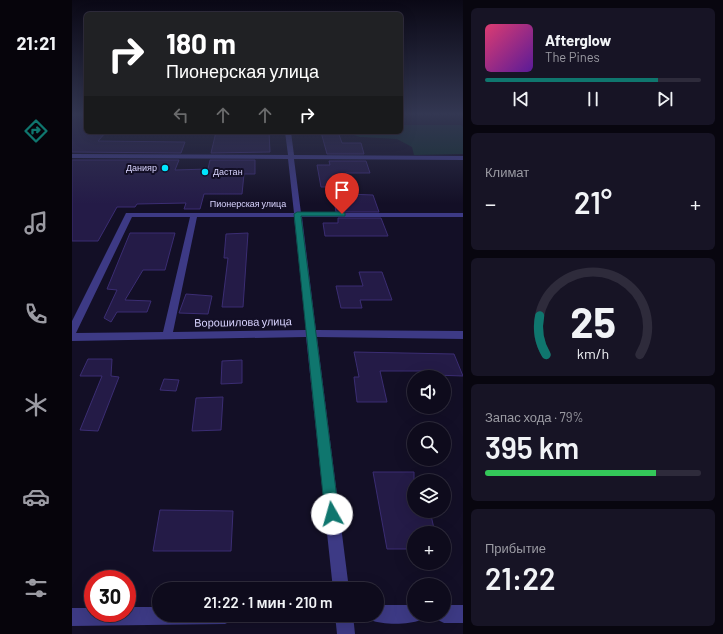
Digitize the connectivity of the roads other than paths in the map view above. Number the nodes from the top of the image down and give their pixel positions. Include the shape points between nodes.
1 (289, 145) edge
2 (72, 156) edge
3 (290, 157) junction
4 (463, 158) edge
5 (297, 214) junction
6 (194, 215) junction
7 (463, 215) edge
8 (72, 331) edge
9 (311, 333) junction
10 (463, 335) edge
11 (167, 336) junction
12 (72, 337) edge
13 (340, 582) edge
14 (384, 614) edge
15 (407, 614) edge
16 (451, 614) edge
17 (463, 614) edge
18 (152, 616) edge
19 (72, 617) edge
20 (345, 622) edge
21 (346, 634) edge

1 - 3 street
2 - 3 street
3 - 4 street
3 - 5 street
5 - 6 street, Пионерская улица
5 - 7 street, Пионерская улица
5 - 9 street
6 - 8 street, Пионерская улица via 129,215
6 - 11 street
9 - 10 street, Ворошилова улица
9 - 11 street, Ворошилова улица
9 - 13 street
11 - 12 street, Ворошилова улица
14 - 15 street
16 - 17 street
18 - 19 street
20 - 21 street

